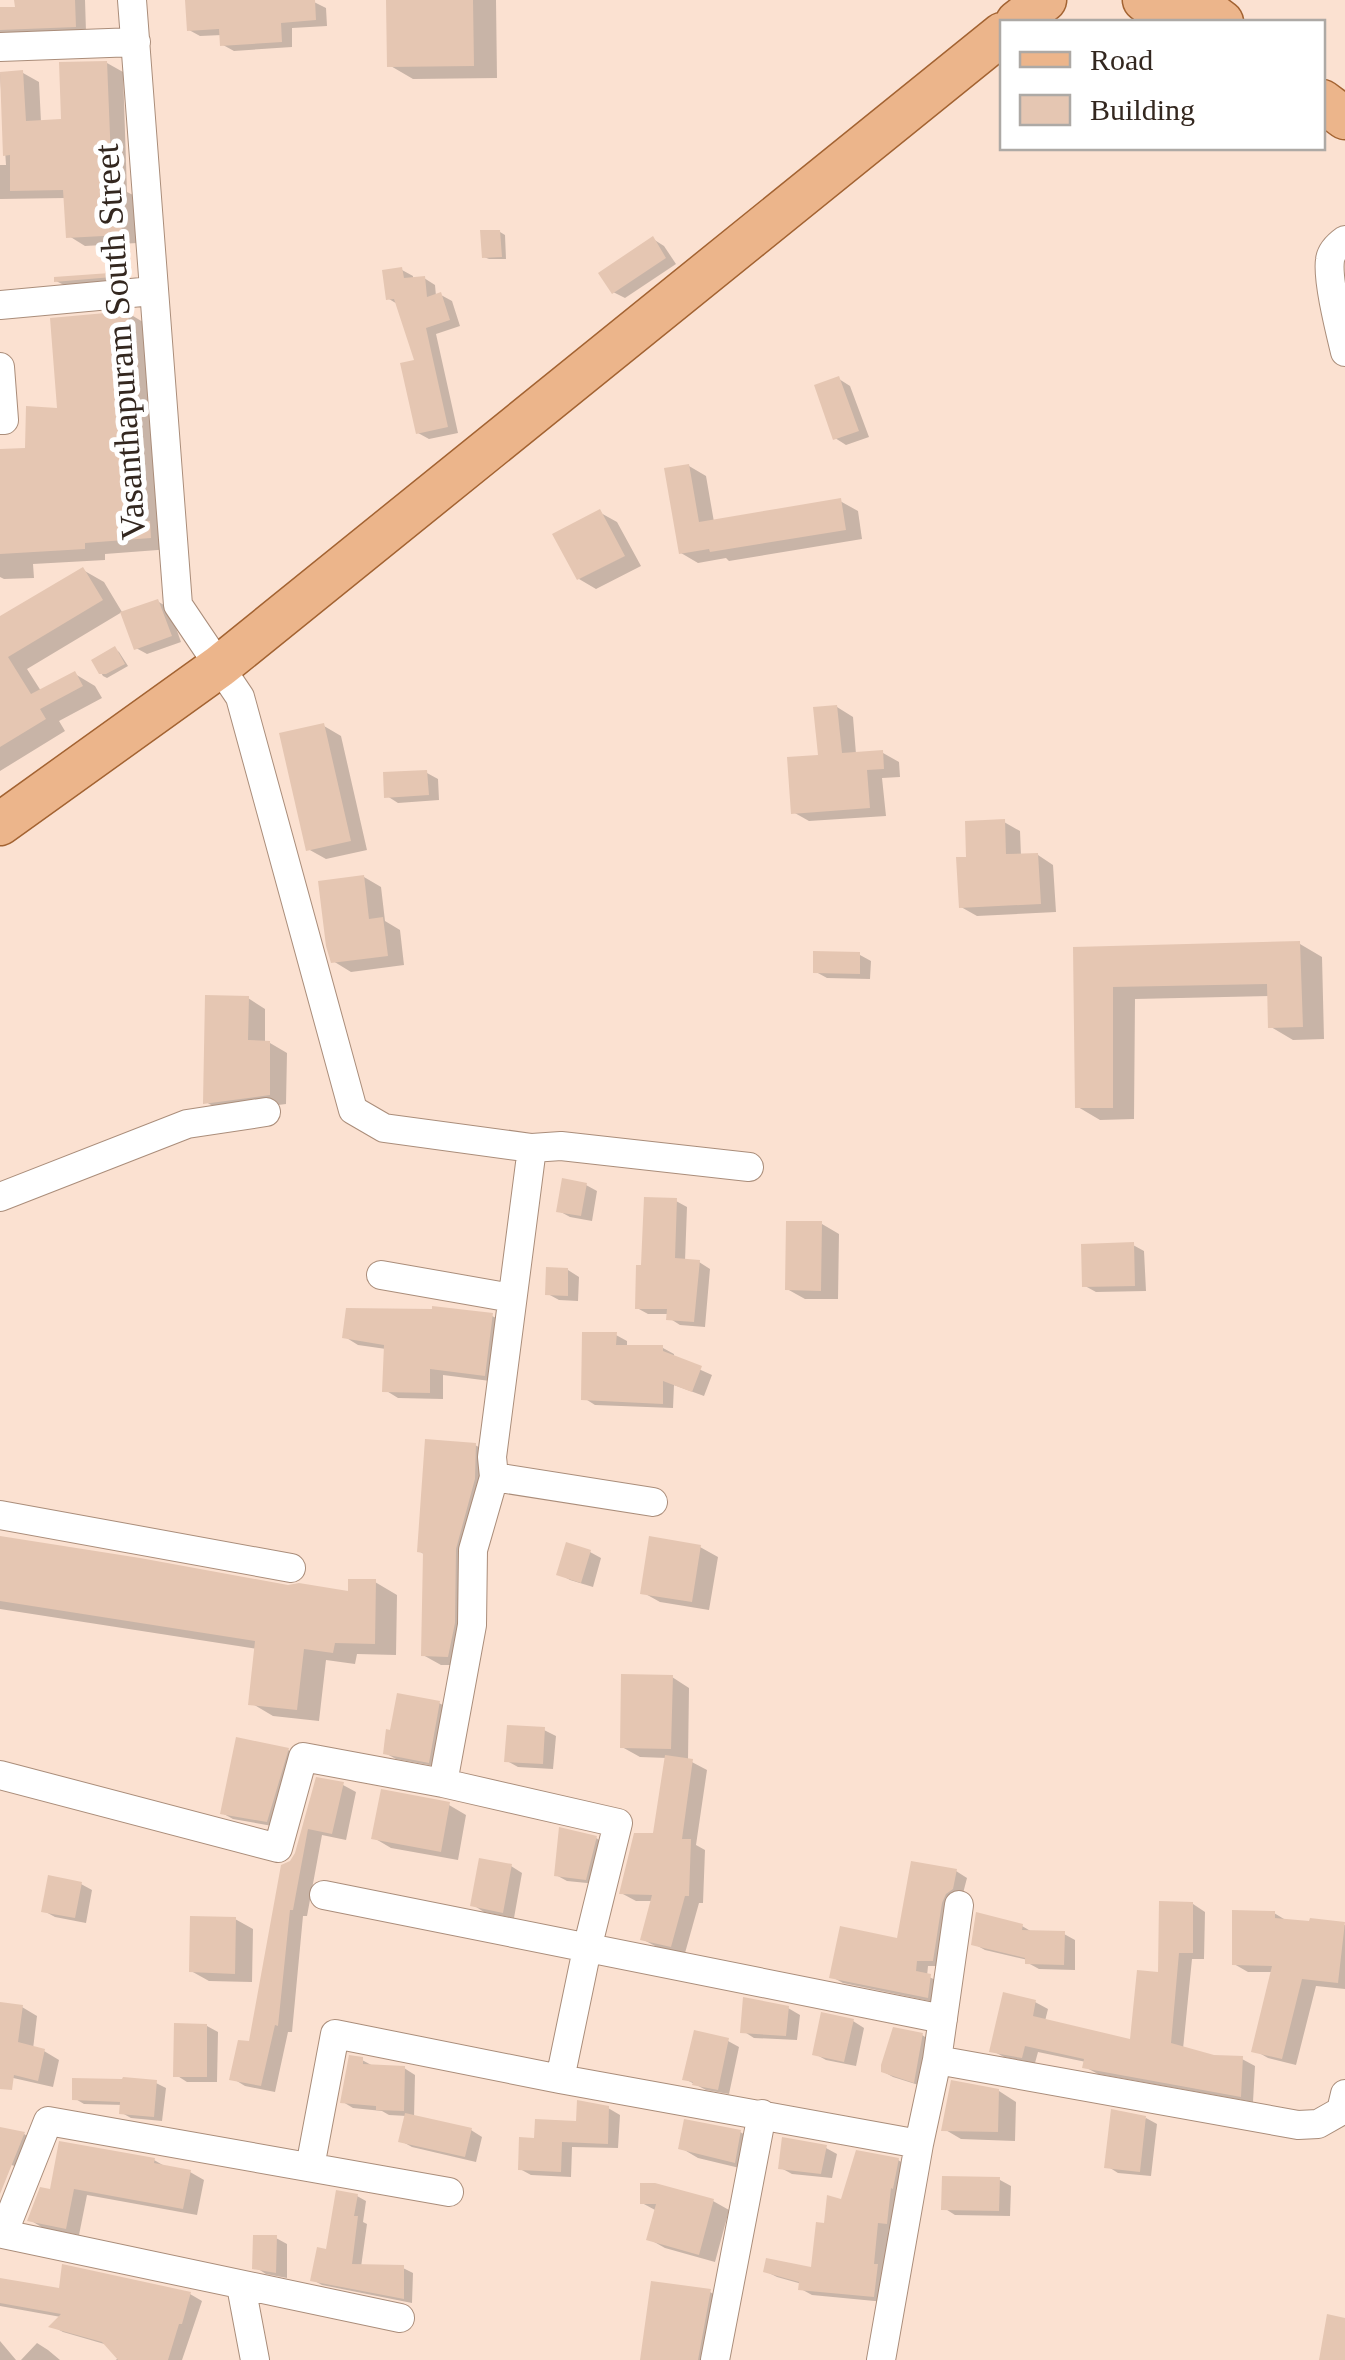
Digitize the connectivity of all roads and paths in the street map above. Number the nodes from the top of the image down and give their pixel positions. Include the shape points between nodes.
1 (132, 0) edge
2 (1045, 0) edge
3 (1144, 0) edge
4 (1194, 0) edge
5 (1020, 20) edge
6 (1171, 20) edge
7 (1219, 20) edge
8 (1000, 36) edge
9 (136, 42) junction
10 (0, 46) edge
11 (1325, 102) edge
12 (1345, 118) edge
13 (1345, 240) edge
14 (154, 291) junction
15 (0, 305) edge
16 (1345, 352) edge
17 (0, 367) edge
18 (0, 420) edge
19 (220, 666) junction
20 (0, 824) edge
21 (266, 1112) dead end
22 (532, 1148) junction
23 (748, 1167) dead end
24 (0, 1197) edge
25 (381, 1275) dead end
26 (512, 1298) junction
27 (494, 1478) junction
28 (653, 1502) dead end
29 (0, 1515) edge
30 (290, 1568) dead end
31 (0, 1775) edge
32 (444, 1783) junction
33 (324, 1894) dead end
34 (959, 1905) dead end
35 (587, 1949) junction
36 (942, 2018) junction
37 (937, 2060) junction
38 (560, 2078) junction
39 (1345, 2094) edge
40 (762, 2114) junction
41 (919, 2144) junction
42 (310, 2168) junction
43 (12, 2177) edge
44 (450, 2192) dead end
45 (242, 2286) junction
46 (400, 2318) dead end
47 (254, 2360) edge
48 (715, 2360) edge
49 (880, 2360) edge

1 - 9 street, Vasanthapuram South Street
2 - 5 main road
3 - 6 main road
4 - 7 main road
8 - 19 main road
9 - 10 street
9 - 14 street, Vasanthapuram South Street
11 - 12 main road
13 - 16 street via 1330,260
14 - 15 street
14 - 19 street, Vasanthapuram South Street via 178,604
17 - 18 street
19 - 20 main road
19 - 22 street, Vasanthapuram South Street via 240,697 353,1110 384,1128
21 - 24 street via 187,1124
22 - 23 street, Vasanthapuram South Street
22 - 26 street
25 - 26 street
26 - 27 street
27 - 28 street
27 - 32 street via 473,1550 472,1625
29 - 30 street
31 - 32 street via 278,1848 303,1757
32 - 35 street via 618,1823
33 - 35 street
34 - 36 street
35 - 36 street
35 - 38 street
36 - 37 street
37 - 39 street via 1298,2124 1318,2124 1341,2111
37 - 41 street
38 - 40 street
38 - 42 street via 336,2034
40 - 41 street
40 - 48 street
41 - 49 street
42 - 43 street via 48,2120
42 - 44 street
43 - 45 street via 3,2234
45 - 46 street
45 - 47 street

